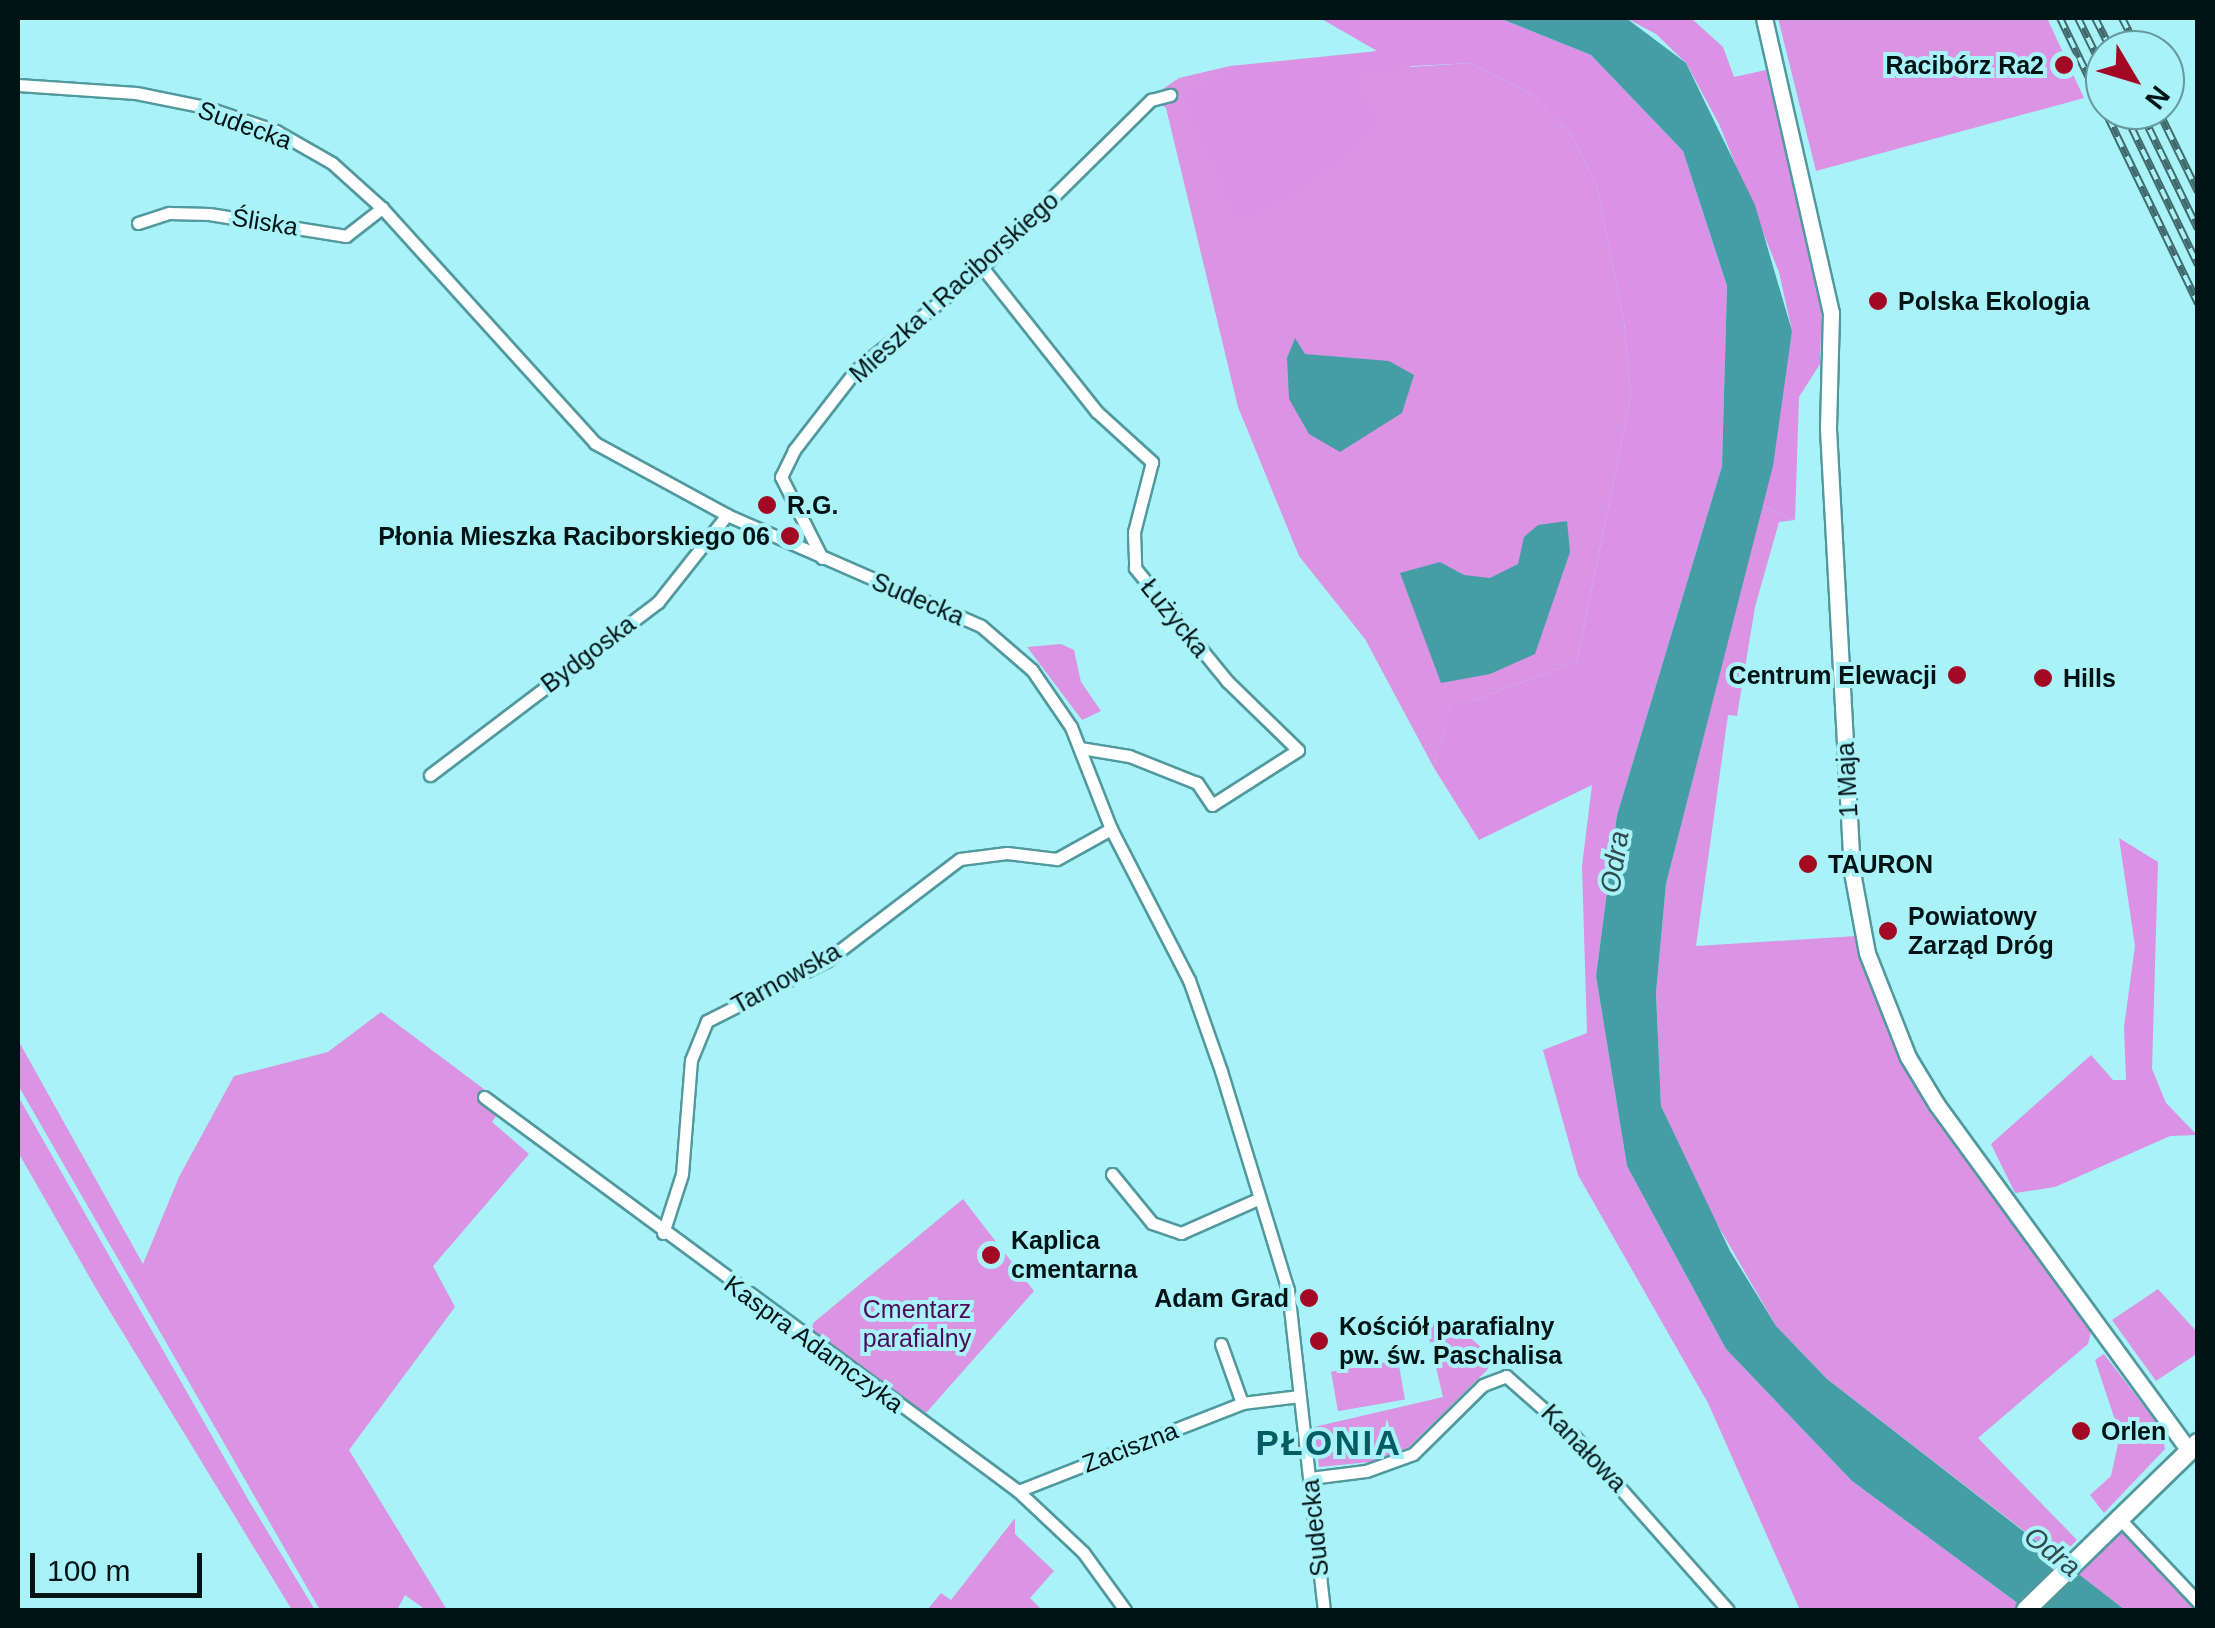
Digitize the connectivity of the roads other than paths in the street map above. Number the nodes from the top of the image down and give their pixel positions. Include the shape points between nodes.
1 (1764, 18) edge
2 (18, 85) edge
3 (1170, 95) dead end
4 (382, 208) junction
5 (138, 223) dead end
6 (982, 268) junction
7 (727, 515) junction
8 (822, 558) junction
9 (1080, 748) junction
10 (430, 775) dead end
11 (1110, 829) junction
12 (484, 1097) dead end
13 (1112, 1174) dead end
14 (1260, 1198) junction
15 (663, 1233) junction
16 (1221, 1344) dead end
17 (1300, 1396) junction
18 (1242, 1403) junction
19 (2193, 1447) edge
20 (1310, 1478) junction
21 (1018, 1490) junction
22 (2117, 1516) junction
23 (2198, 1602) edge
24 (1125, 1610) edge
25 (1324, 1610) edge
26 (1728, 1610) edge
27 (2026, 1610) edge

1 - 19 street, 1 Maja via 1830,313 1828,429 1851,857 1867,953 1908,1058 1937,1105
2 - 4 street, Sudecka via 136,93 205,107 276,131 332,163
3 - 6 street, Mieszka I Raciborskiego via 1151,100
4 - 5 street, Śliska via 346,236 209,214 170,213
4 - 7 street, Sudecka via 566,416 634,470
6 - 8 street, Mieszka I Raciborskiego via 855,371 794,450 781,476
6 - 9 street, Łużycka via 1096,412 1152,462 1134,532 1135,568 1226,681 1298,750 1212,804 1197,783 1129,756
7 - 8 street, Sudecka
7 - 10 street, Bydgoska via 658,602
8 - 9 street, Sudecka via 981,626 1032,670
9 - 11 street, Sudecka
11 - 14 street, Sudecka via 1189,980
11 - 15 street, Tarnowska via 1057,859 1007,853 960,859 826,961 707,1021 692,1060 682,1174
12 - 15 street, Kaspra Adamczyka
13 - 14 street via 1152,1223 1181,1233
14 - 17 street, Sudecka via 1288,1290
15 - 21 street, Kaspra Adamczyka
16 - 18 street
17 - 18 street, Zaciszna
17 - 20 street, Sudecka
18 - 21 street, Zaciszna
19 - 22 main road
20 - 25 street, Sudecka
20 - 26 street, Kanałowa via 1414,1454 1483,1385 1506,1376 1574,1436
21 - 24 street, Kaspra Adamczyka via 1083,1552
22 - 23 street
22 - 27 main road

